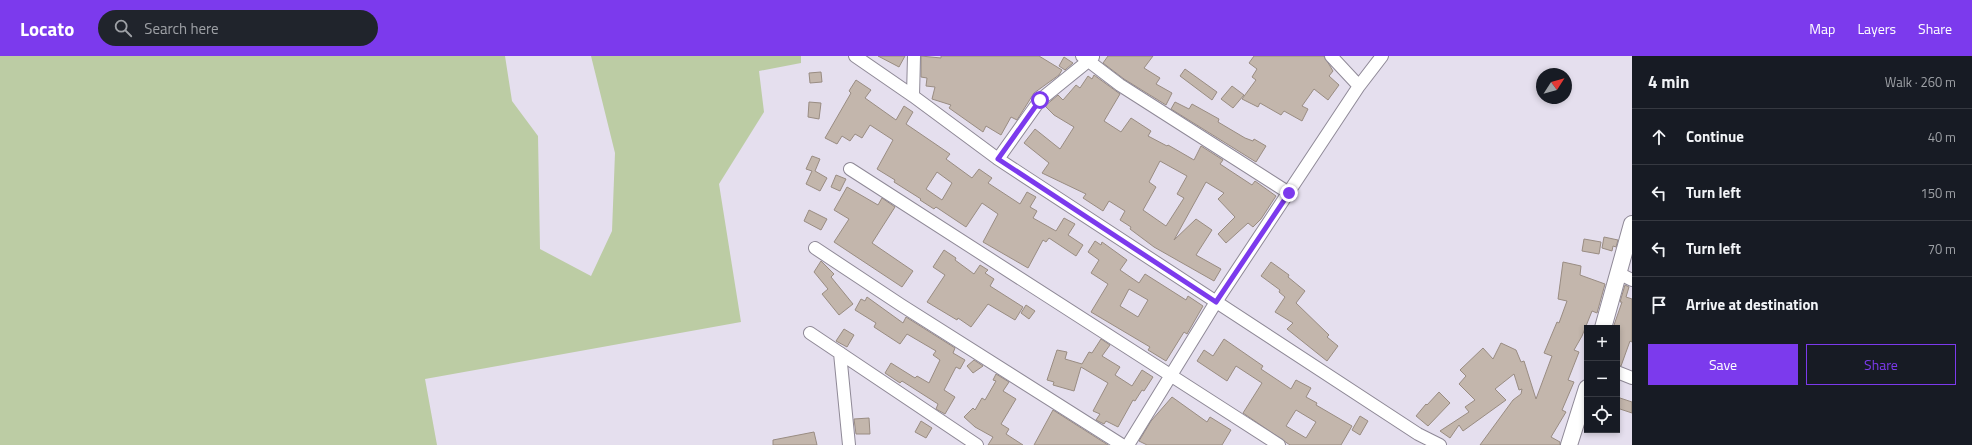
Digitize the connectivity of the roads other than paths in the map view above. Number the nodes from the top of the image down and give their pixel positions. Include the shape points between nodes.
1 (855, 56) edge
2 (914, 56) edge
3 (1331, 56) edge
4 (1382, 56) edge
5 (1088, 58) edge
6 (1359, 86) junction
7 (914, 96) junction
8 (998, 159) junction
9 (850, 169) dead end
10 (1289, 193) junction
11 (1632, 224) edge
12 (815, 248) dead end
13 (1625, 276) edge
14 (1216, 302) junction
15 (1604, 325) edge
16 (810, 333) dead end
17 (840, 353) junction
18 (1620, 373) edge
19 (1171, 375) junction
20 (1632, 378) edge
21 (1584, 397) edge
22 (849, 445) edge
23 (977, 445) edge
24 (1122, 445) edge
25 (1128, 445) edge
26 (1280, 445) edge
27 (1440, 445) edge
28 (1569, 445) edge

1 - 7 street
2 - 7 street
3 - 6 street
4 - 6 street
5 - 8 street via 1040,100
5 - 10 street via 1120,85
6 - 10 street
7 - 8 street
8 - 14 street
9 - 19 street
10 - 14 street
11 - 13 main road
12 - 24 street
13 - 15 main road
14 - 19 street
14 - 27 street via 1418,434
16 - 17 street
17 - 22 street
17 - 23 street
18 - 20 street
19 - 25 street
19 - 26 street
21 - 28 main road

